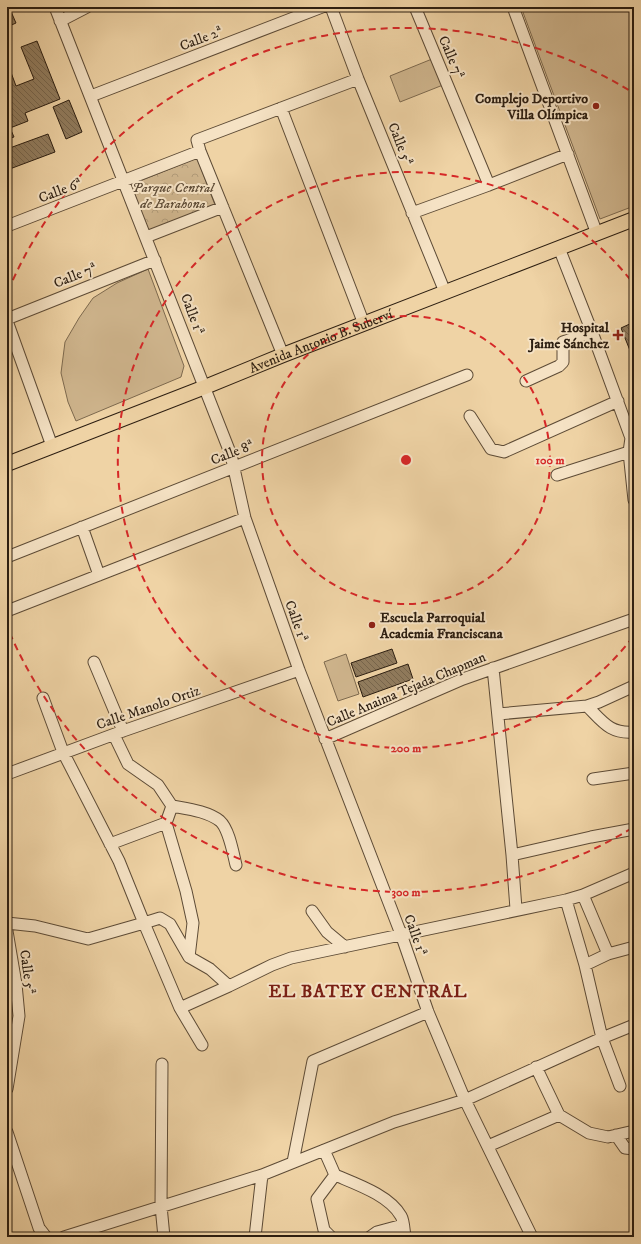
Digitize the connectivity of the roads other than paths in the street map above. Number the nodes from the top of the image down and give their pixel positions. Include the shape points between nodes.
1 (55, 7) edge
2 (87, 7) edge
3 (322, 7) edge
4 (331, 7) edge
5 (415, 7) edge
6 (513, 7) edge
7 (60, 21) junction
8 (358, 79) junction
9 (91, 96) junction
10 (281, 108) junction
11 (200, 151) junction
12 (568, 154) junction
13 (124, 182) junction
14 (489, 185) junction
15 (223, 207) junction
16 (412, 213) junction
17 (634, 219) edge
18 (7, 226) edge
19 (597, 234) junction
20 (146, 237) junction
21 (559, 248) junction
22 (155, 260) junction
23 (445, 292) junction
24 (7, 320) edge
25 (364, 324) junction
26 (592, 332) junction
27 (283, 355) junction
28 (467, 375) dead end
29 (526, 380) dead end
30 (205, 387) junction
31 (618, 401) junction
32 (470, 416) dead end
33 (52, 446) junction
34 (629, 452) junction
35 (7, 464) edge
36 (234, 468) junction
37 (557, 474) dead end
38 (634, 500) edge
39 (245, 518) junction
40 (82, 527) junction
41 (7, 557) edge
42 (99, 575) junction
43 (7, 611) edge
44 (634, 619) edge
45 (94, 662) dead end
46 (493, 668) junction
47 (299, 670) junction
48 (634, 686) edge
49 (43, 698) dead end
50 (587, 706) junction
51 (498, 714) junction
52 (634, 732) edge
53 (119, 733) junction
54 (325, 739) junction
55 (63, 752) junction
56 (634, 773) edge
57 (7, 774) edge
58 (593, 779) dead end
59 (172, 806) junction
60 (166, 823) junction
61 (634, 829) edge
62 (110, 844) junction
63 (512, 855) junction
64 (236, 865) dead end
65 (634, 873) edge
66 (583, 895) junction
67 (566, 900) junction
68 (516, 909) junction
69 (312, 911) dead end
70 (7, 923) edge
71 (144, 923) junction
72 (7, 930) edge
73 (401, 934) junction
74 (346, 947) junction
75 (634, 947) edge
76 (608, 954) junction
77 (189, 957) junction
78 (585, 965) junction
79 (229, 986) junction
80 (180, 1008) junction
81 (428, 1012) junction
82 (634, 1025) edge
83 (602, 1038) junction
84 (202, 1045) dead end
85 (162, 1064) dead end
86 (536, 1067) junction
87 (620, 1086) dead end
88 (7, 1089) edge
89 (465, 1100) junction
90 (559, 1115) junction
91 (634, 1131) edge
92 (7, 1132) edge
93 (616, 1135) junction
94 (488, 1146) junction
95 (634, 1149) edge
96 (324, 1150) junction
97 (294, 1162) junction
98 (262, 1175) junction
99 (335, 1175) junction
100 (161, 1206) junction
101 (403, 1224) junction
102 (37, 1232) edge
103 (46, 1237) edge
104 (64, 1237) edge
105 (164, 1237) edge
106 (255, 1237) edge
107 (330, 1237) edge
108 (370, 1237) edge
109 (406, 1237) edge
110 (532, 1237) edge

1 - 7 street, Calle 1ª
2 - 7 street
3 - 9 street, Calle 2ª
4 - 8 street, Calle 5ª
5 - 14 street, Calle 7ª
6 - 12 street
7 - 9 street, Calle 1ª
8 - 10 street
8 - 16 street, Calle 5ª
9 - 13 street, Calle 1ª
10 - 11 street via 197,140
10 - 25 street
11 - 13 street, Calle 6ª
11 - 15 street
12 - 14 street
12 - 19 street
13 - 18 street, Calle 6ª
13 - 20 street, Calle 1ª
14 - 16 street
15 - 20 street
15 - 27 street
16 - 23 street, Calle 5ª
17 - 19 main road, Avenida Antonio B. Suberví
19 - 21 main road, Avenida Antonio B. Suberví
20 - 22 street, Calle 1ª
21 - 23 main road, Avenida Antonio B. Suberví
21 - 26 street
22 - 24 street, Calle 7ª
22 - 30 street, Calle 1ª
23 - 25 main road, Avenida Antonio B. Suberví
24 - 33 street
25 - 27 main road, Avenida Antonio B. Suberví
26 - 29 street via 563,342 563,362
26 - 31 street
27 - 30 main road, Avenida Antonio B. Suberví
28 - 36 street, Calle 8ª
30 - 33 main road, Avenida Antonio B. Suberví
30 - 36 street, Calle 1ª
31 - 32 street via 504,452 491,449
31 - 34 street via 631,438
33 - 35 main road, Avenida Antonio B. Suberví
34 - 37 street
34 - 38 street
36 - 39 street, Calle 1ª
36 - 40 street, Calle 8ª
39 - 42 street
39 - 47 street, Calle 1ª
40 - 41 street, Calle 8ª
40 - 42 street
42 - 43 street
44 - 46 street, Calle Anaima Tejada Chapman
45 - 53 street
46 - 51 street
46 - 54 street, Calle Anaima Tejada Chapman
47 - 53 street, Calle Manolo Ortiz
47 - 54 street, Calle 1ª
48 - 50 street
49 - 55 street
50 - 51 street
50 - 52 street via 609,728 625,733
51 - 63 street
53 - 55 street, Calle Manolo Ortiz
53 - 59 street via 128,764 158,785
54 - 73 street, Calle 1ª
55 - 57 street, Calle Manolo Ortiz
55 - 62 street
56 - 58 street
59 - 60 street
59 - 64 street via 204,813 220,822 228,835
60 - 62 street
60 - 77 street via 193,923
61 - 63 street
62 - 71 street
63 - 68 street
65 - 66 street
66 - 67 street
66 - 76 street
67 - 68 street
67 - 78 street
68 - 73 street
69 - 74 street via 327,932
70 - 71 street via 35,926 88,939
71 - 77 street via 160,918 170,924
71 - 80 street
72 - 88 street, Calle 5ª via 19,1016
73 - 74 street
73 - 81 street, Calle 1ª
74 - 79 street via 291,958
75 - 76 street
76 - 78 street
77 - 79 street via 210,969
78 - 83 street
79 - 80 street
80 - 84 street
81 - 89 street, Calle 1ª
81 - 97 street via 313,1061
82 - 83 street
83 - 86 street
83 - 87 street
85 - 100 street
86 - 89 street
86 - 90 street
89 - 94 street, Calle 1ª
89 - 96 street via 394,1122
90 - 93 street via 589,1133 608,1137
90 - 94 street
91 - 93 street
92 - 102 street
93 - 95 street via 624,1148
94 - 110 street, Calle 1ª
96 - 97 street
96 - 99 street
97 - 98 street
98 - 100 street
98 - 106 street
99 - 101 street via 386,1200 402,1216
99 - 107 street via 317,1198 324,1230
100 - 104 street
100 - 105 street
101 - 108 street via 377,1232
101 - 109 street
102 - 103 street

